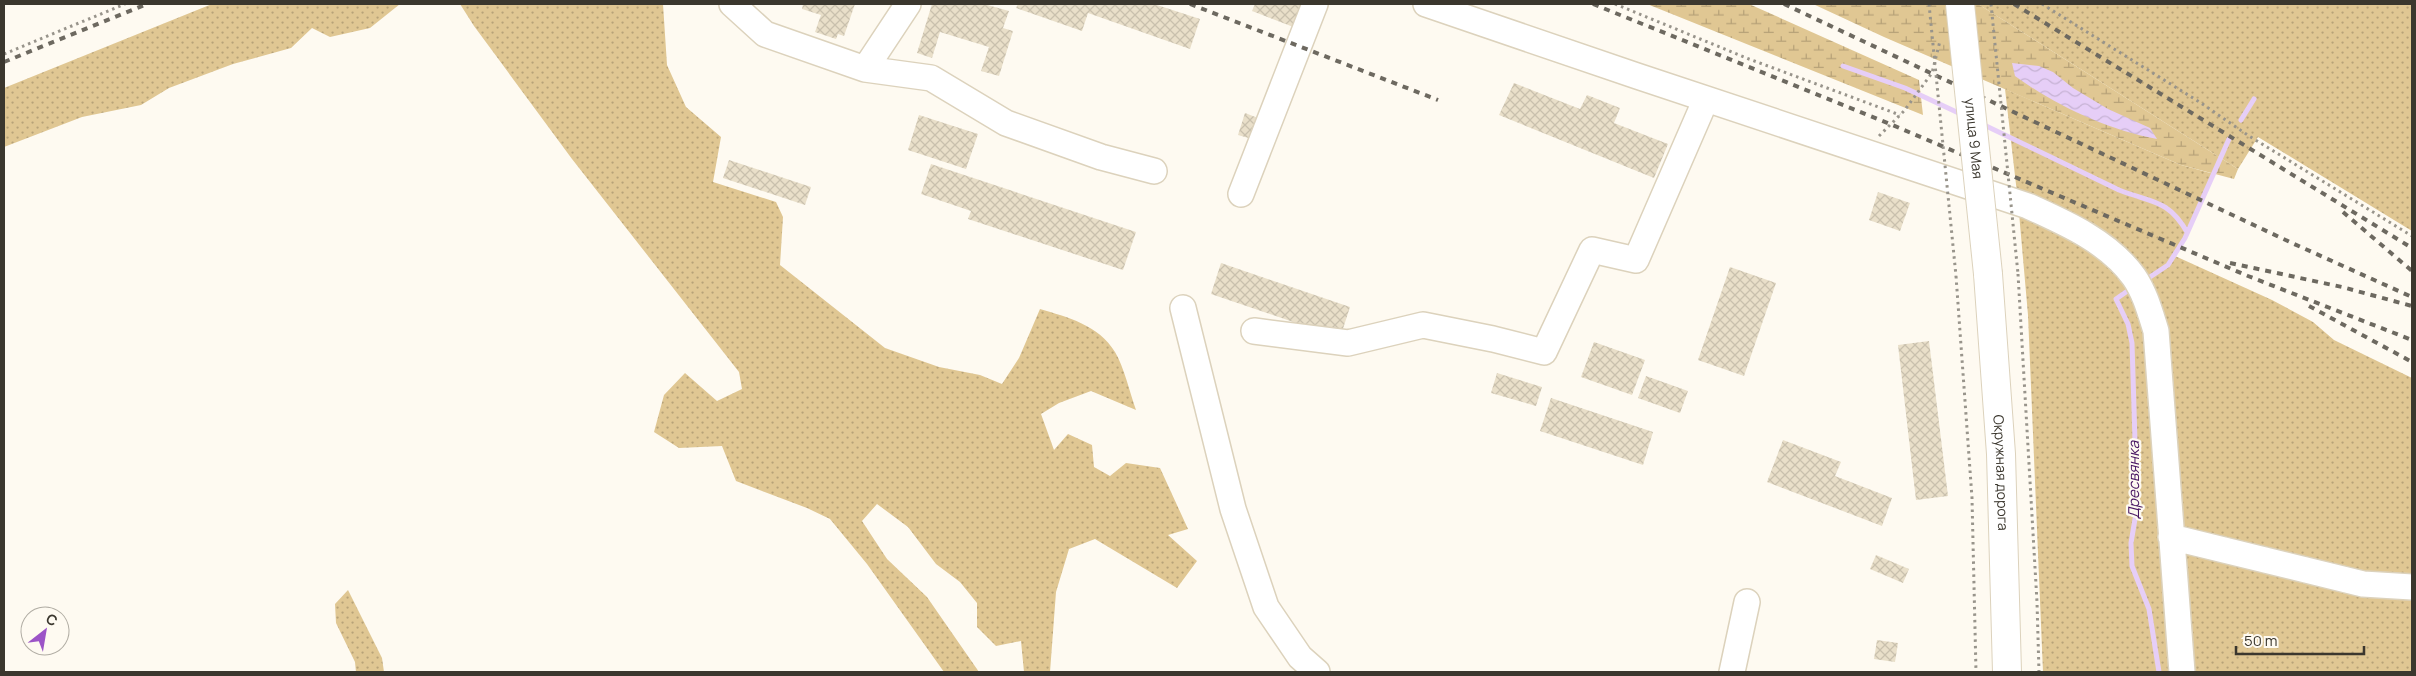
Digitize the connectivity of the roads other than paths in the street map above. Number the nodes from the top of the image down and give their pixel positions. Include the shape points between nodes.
1 (732, 4) edge
2 (908, 4) edge
3 (1315, 4) edge
4 (1426, 4) edge
5 (1960, 4) edge
6 (865, 69) junction
7 (1706, 99) junction
8 (1154, 171) dead end
9 (1241, 194) dead end
10 (1988, 274) joint
11 (1183, 308) dead end
12 (1254, 331) dead end
13 (2171, 537) junction
14 (2412, 587) edge
15 (1747, 602) dead end
16 (1317, 672) edge
17 (1732, 672) edge
18 (2007, 672) edge
19 (2182, 672) edge

1 - 6 lane via 765,34
2 - 6 lane
3 - 9 lane
4 - 7 lane
5 - 10 main road, улица 9 Мая, bridge
6 - 8 lane via 931,78 1006,123 1101,157
7 - 12 lane via 1636,260 1592,250 1544,352 1423,325 1348,343
7 - 13 lane via 2028,206 2073,227 2112,253 2134,277 2156,331
10 - 18 main road, Окружная дорога via 2001,454
11 - 16 lane via 1233,509 1266,607 1300,657
13 - 14 lane via 2363,584
13 - 19 lane
15 - 17 lane

